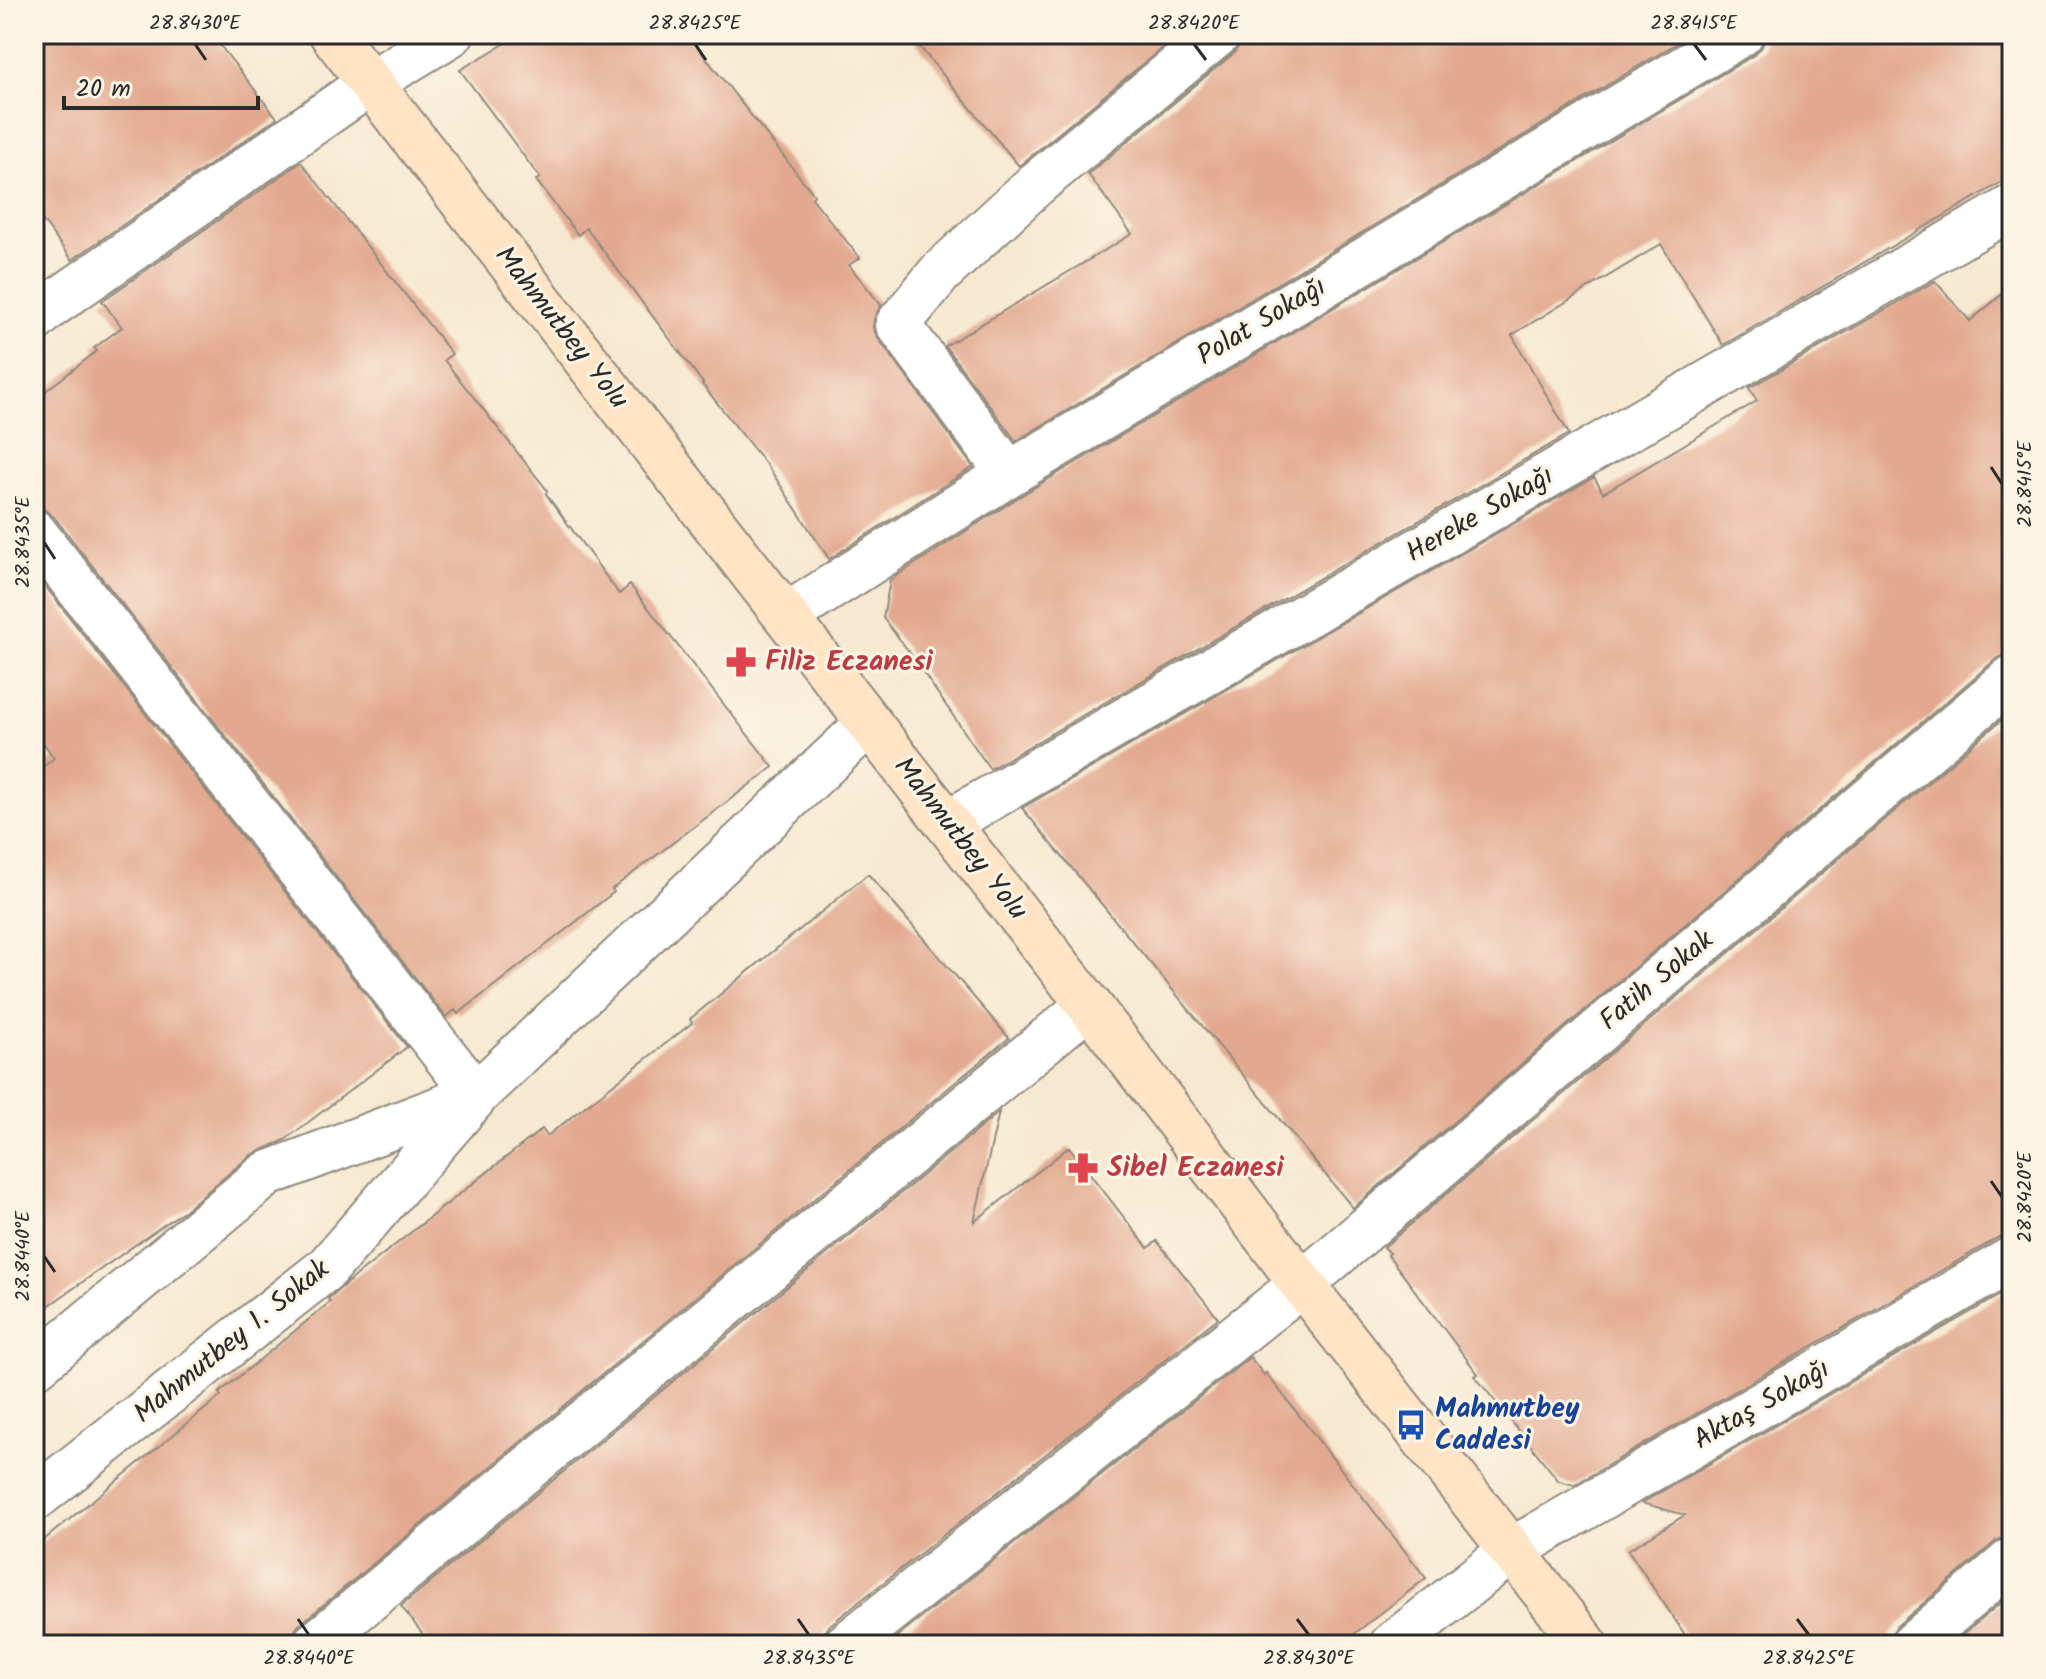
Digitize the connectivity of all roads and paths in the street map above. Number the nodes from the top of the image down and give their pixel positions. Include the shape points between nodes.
1 (332, 34) edge
2 (451, 34) edge
3 (1218, 34) edge
4 (1741, 34) edge
5 (370, 83) junction
6 (2012, 207) edge
7 (39, 304) edge
8 (1009, 474) junction
9 (34, 532) edge
10 (786, 616) junction
11 (2012, 678) edge
12 (869, 723) junction
13 (947, 823) junction
14 (1089, 1005) junction
15 (476, 1095) junction
16 (2012, 1259) edge
17 (1302, 1284) junction
18 (34, 1367) edge
19 (34, 1499) edge
20 (1512, 1550) junction
21 (2012, 1560) edge
22 (314, 1645) edge
23 (846, 1645) edge
24 (1392, 1645) edge
25 (1586, 1645) edge
26 (1913, 1645) edge

1 - 5 main road, Mahmutbey Yolu
2 - 5 street
3 - 8 street via 1035,185 940,273 898,324
4 - 8 street, Polat Sokağı
5 - 7 street
5 - 10 main road, Mahmutbey Yolu
6 - 13 street, Hereke Sokağı
8 - 10 street, Polat Sokağı
9 - 15 street
10 - 12 main road, Mahmutbey Yolu
11 - 17 street, Fatih Sokak
12 - 13 main road, Mahmutbey Yolu
12 - 15 street, Mahmutbey 1. Sokak
13 - 14 main road, Mahmutbey Yolu
14 - 17 main road, Mahmutbey Yolu
14 - 22 street
15 - 18 street via 267,1174
15 - 19 street, Mahmutbey 1. Sokak via 327,1268
16 - 20 street, Aktaş Sokağı
17 - 20 main road, Mahmutbey Yolu
17 - 23 street, Fatih Sokak
20 - 24 street, Aktaş Sokağı
20 - 25 main road, Mahmutbey Yolu
21 - 26 street

